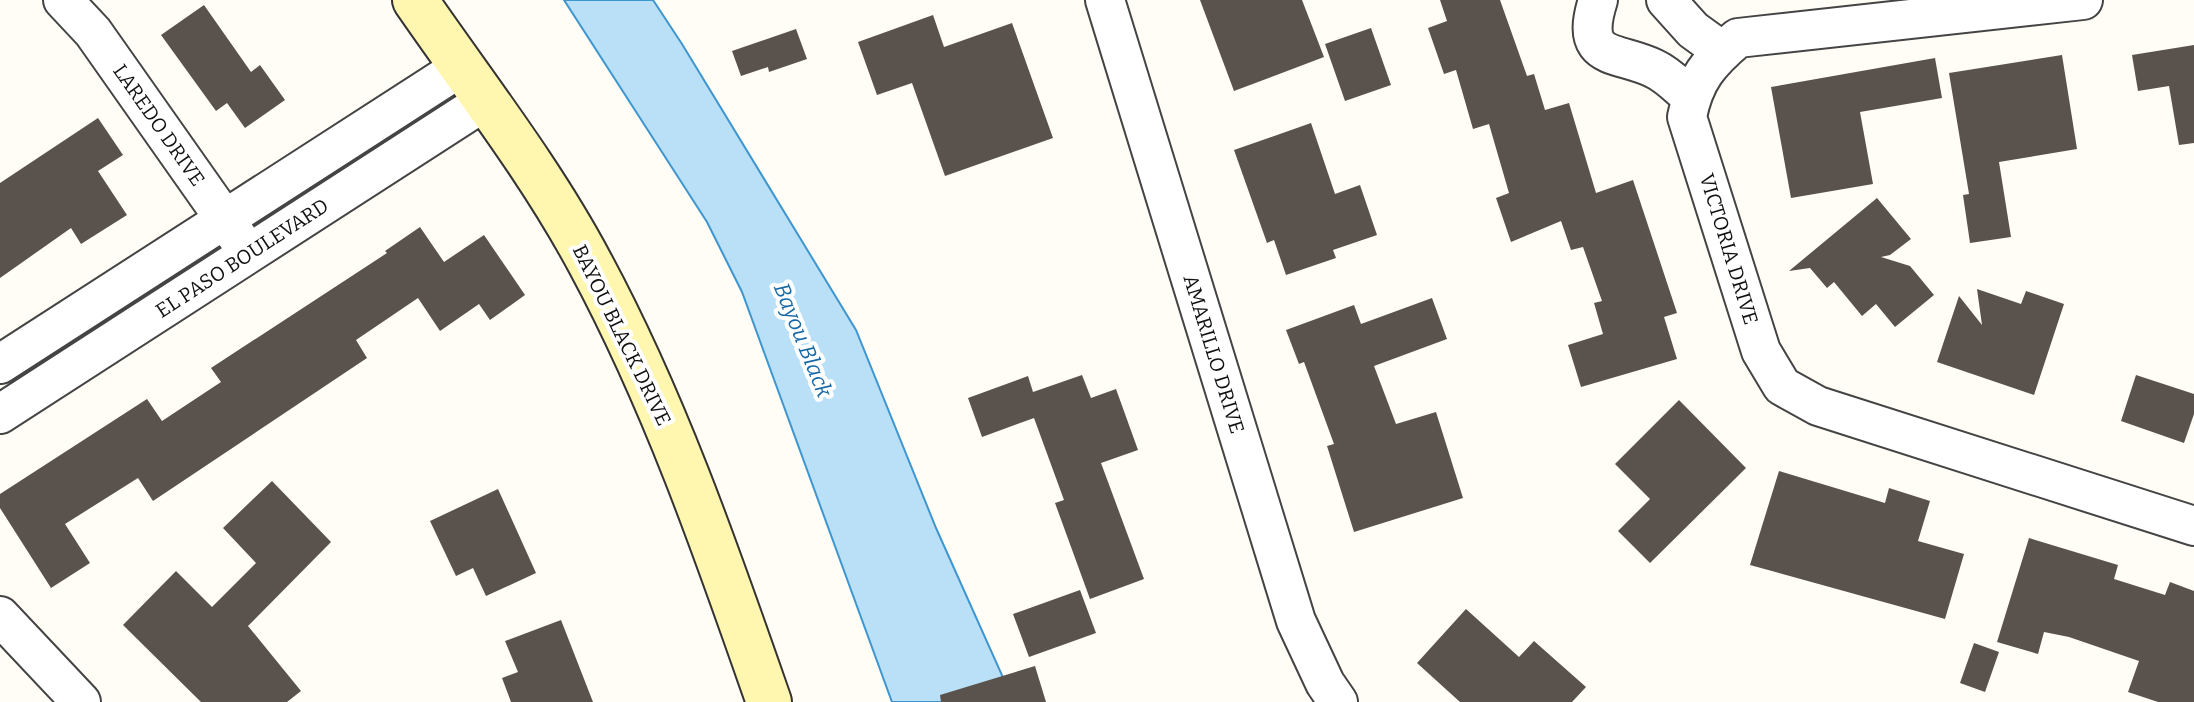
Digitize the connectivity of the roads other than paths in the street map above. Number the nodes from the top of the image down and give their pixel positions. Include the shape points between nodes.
1 (63, 0) edge
2 (415, 0) edge
3 (1105, 0) edge
4 (1598, 0) edge
5 (1666, 0) edge
6 (2083, 0) edge
7 (1722, 51) junction
8 (473, 84) junction
9 (1691, 97) junction
10 (225, 219) junction
11 (249, 253) junction
12 (133, 278) junction
13 (158, 312) junction
14 (0, 364) edge
15 (0, 414) edge
16 (2194, 526) edge
17 (0, 616) edge
18 (81, 702) edge
19 (769, 702) edge
20 (1338, 702) edge

1 - 10 street, LAREDO DRIVE via 93,32
2 - 8 main road, BAYOU BLACK DRIVE
3 - 20 street, AMARILLO DRIVE via 1291,607
4 - 9 street via 1591,21 1601,48 1618,59 1656,69
5 - 7 street via 1693,30
6 - 7 street via 1738,38
7 - 9 street via 1705,66
8 - 10 street, EL PASO BOULEVARD
8 - 11 street, EL PASO BOULEVARD
8 - 19 main road, BAYOU BLACK DRIVE via 590,262 648,379
9 - 16 street, VICTORIA DRIVE via 1687,117 1761,351 1782,386 1818,406
10 - 11 street, LAREDO DRIVE
10 - 12 street, EL PASO BOULEVARD
11 - 13 street, EL PASO BOULEVARD
12 - 13 street
12 - 14 street, EL PASO BOULEVARD
13 - 15 street, EL PASO BOULEVARD
17 - 18 street

